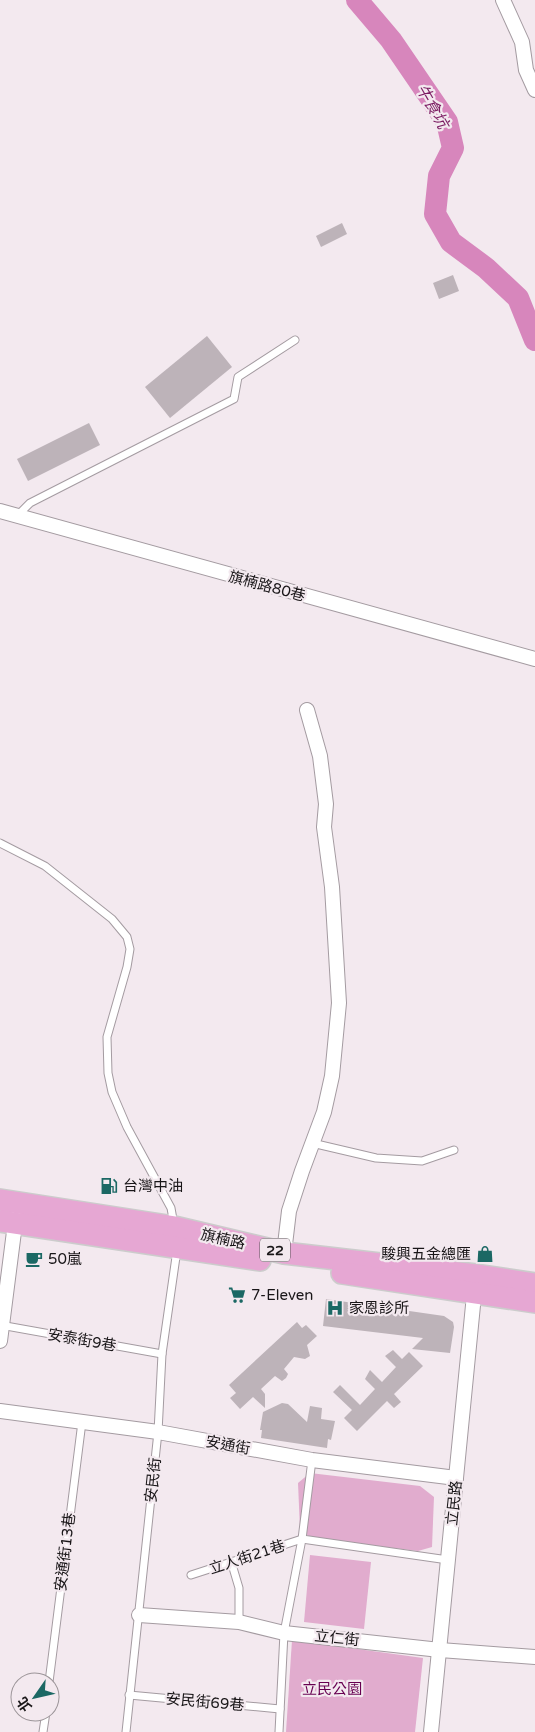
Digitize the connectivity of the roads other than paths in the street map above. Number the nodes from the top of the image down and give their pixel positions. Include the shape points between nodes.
1 (503, 0) edge
2 (535, 90) edge
3 (295, 340) dead end
4 (0, 511) edge
5 (17, 516) junction
6 (535, 659) edge
7 (308, 710) dead end
8 (0, 843) edge
9 (312, 1143) junction
10 (454, 1150) dead end
11 (8, 1212) edge
12 (176, 1237) junction
13 (284, 1252) junction
14 (475, 1284) junction
15 (535, 1284) edge
16 (535, 1302) edge
17 (1, 1325) edge
18 (0, 1340) edge
19 (162, 1354) junction
20 (0, 1411) edge
21 (82, 1422) junction
22 (158, 1432) junction
23 (312, 1460) junction
24 (456, 1478) junction
25 (302, 1539) junction
26 (448, 1560) junction
27 (231, 1561) junction
28 (191, 1575) dead end
29 (139, 1615) junction
30 (239, 1622) junction
31 (284, 1632) junction
32 (440, 1650) junction
33 (535, 1657) edge
34 (50, 1672) edge
35 (129, 1695) junction
36 (280, 1709) junction
37 (126, 1732) edge
38 (279, 1732) edge
39 (431, 1732) edge

1 - 2 street via 522,42 526,70
3 - 5 lane via 238,377 234,399 30,504
4 - 5 street, 旗楠路80巷
5 - 6 street, 旗楠路80巷
7 - 9 street via 320,756 326,804 324,827 332,887 339,1003 332,1076 324,1112
8 - 12 lane via 45,866 112,919 127,937 130,949 127,966 107,1037 108,1073 112,1092 127,1127 171,1208
9 - 10 lane via 376,1158 422,1161
9 - 13 street via 289,1211
11 - 12 main road, 旗楠路 / 22
11 - 17 street
12 - 13 main road, 旗楠路 / 22
12 - 14 main road, 旗楠路 / 22
12 - 19 lane, 安民街
13 - 14 main road, 旗楠路 / 22
14 - 15 main road, 旗楠路 / 22
14 - 16 main road, 旗楠路 / 22
14 - 24 street, 立民路
17 - 18 street
17 - 19 lane, 安泰街9巷
19 - 22 lane, 安民街
20 - 21 street, 安通街
21 - 22 street, 安通街
21 - 34 lane, 安通街13巷
22 - 23 street, 安通街
22 - 29 lane, 安民街
23 - 24 street, 安通街
23 - 25 lane
24 - 26 street, 立民路
25 - 26 lane
25 - 27 lane, 立人街21巷
25 - 31 lane
26 - 32 street, 立民路
27 - 28 lane, 立人街21巷
27 - 30 lane via 239,1588
29 - 30 street, 立仁街
29 - 35 lane, 安民街
30 - 31 street, 立仁街
31 - 32 street, 立仁街
31 - 36 lane
32 - 33 street, 立仁街
32 - 39 street, 立民路
35 - 36 lane, 安民街69巷
35 - 37 lane, 安民街
36 - 38 lane

